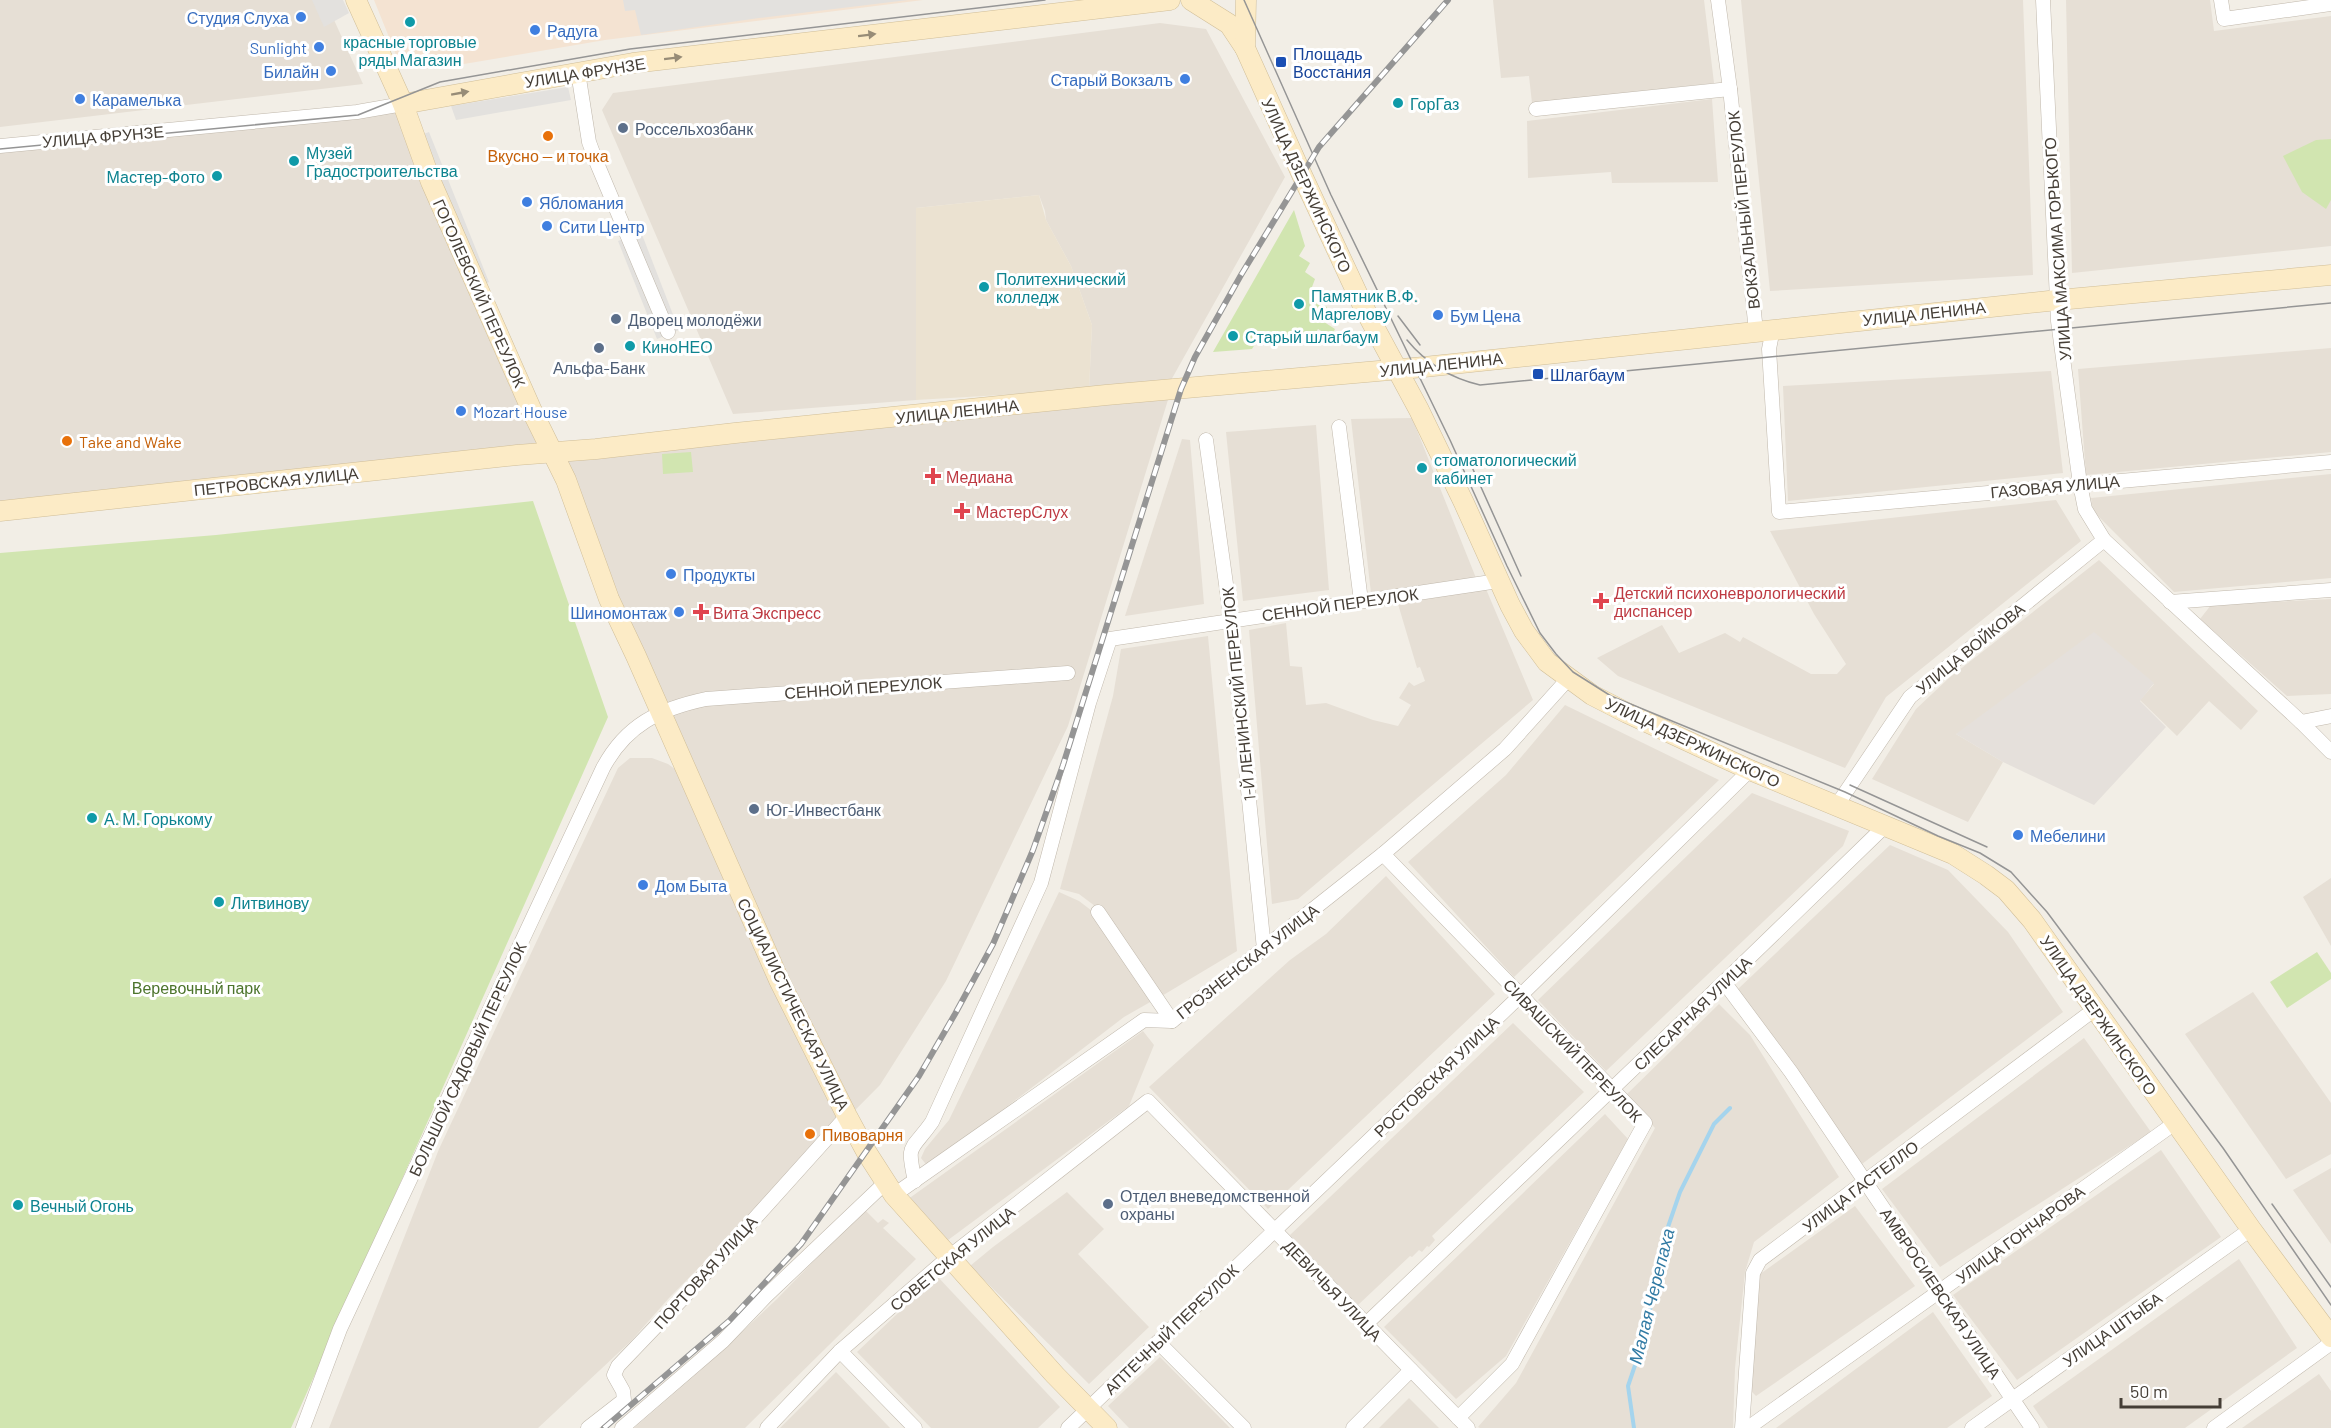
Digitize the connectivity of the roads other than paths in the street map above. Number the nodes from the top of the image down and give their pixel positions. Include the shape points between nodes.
1 (356, 0) edge
2 (1170, 0) edge
3 (1191, 0) edge
4 (1244, 0) edge
5 (1718, 0) edge
6 (2043, 0) edge
7 (2221, 0) edge
8 (1112, 2) edge
9 (2331, 4) edge
10 (1229, 24) junction
11 (1245, 48) junction
12 (578, 72) junction
13 (1730, 88) junction
14 (403, 104) junction
15 (1536, 109) dead end
16 (0, 146) edge
17 (2331, 275) edge
18 (2058, 300) junction
19 (1765, 330) junction
20 (668, 332) dead end
21 (1396, 369) junction
22 (1339, 428) dead end
23 (1206, 440) dead end
24 (551, 451) junction
25 (2331, 462) edge
26 (2079, 484) junction
27 (0, 511) edge
28 (1779, 512) joint
29 (2104, 540) junction
30 (1498, 580) junction
31 (2331, 590) edge
32 (1361, 601) junction
33 (2170, 602) junction
34 (1232, 620) junction
35 (1068, 673) dead end
36 (1568, 679) junction
37 (661, 712) junction
38 (2331, 716) edge
39 (2301, 722) junction
40 (2331, 752) edge
41 (1750, 770) junction
42 (1837, 805) junction
43 (1886, 825) junction
44 (1383, 854) junction
45 (1098, 912) dead end
46 (1264, 949) junction
47 (1724, 982) junction
48 (1521, 995) junction
49 (2095, 1009) junction
50 (1172, 1021) junction
51 (1612, 1089) junction
52 (1148, 1101) joint
53 (847, 1116) junction
54 (2175, 1123) junction
55 (915, 1181) junction
56 (1865, 1182) junction
57 (890, 1189) junction
58 (2252, 1229) junction
59 (1275, 1230) junction
60 (949, 1257) junction
61 (1940, 1291) junction
62 (1366, 1324) junction
63 (2331, 1337) edge
64 (1158, 1342) junction
65 (2331, 1343) edge
66 (840, 1351) junction
67 (1411, 1370) junction
68 (2013, 1399) junction
69 (1088, 1409) junction
70 (1463, 1423) edge
71 (303, 1428) edge
72 (588, 1428) edge
73 (622, 1428) edge
74 (767, 1428) edge
75 (915, 1428) edge
76 (1068, 1428) edge
77 (1107, 1428) edge
78 (1244, 1428) edge
79 (1353, 1428) edge
80 (1742, 1428) edge
81 (1748, 1428) edge
82 (1972, 1428) edge
83 (2032, 1428) edge
84 (2214, 1428) edge

1 - 14 main road, ГОГОЛЕВСКИЙ ПЕРЕУЛОК
2 - 8 main road, УЛИЦА ФРУНЗЕ
3 - 10 main road
4 - 10 street
4 - 11 main road, УЛИЦА ДЗЕРЖИНСКОГО
5 - 13 street, ВОКЗАЛЬНЫЙ ПЕРЕУЛОК
6 - 18 street, УЛИЦА МАКСИМА ГОРЬКОГО
7 - 9 street via 2224,19
12 -> 8 main road, УЛИЦА ФРУНЗЕ
10 - 11 main road
11 - 21 main road, УЛИЦА ДЗЕРЖИНСКОГО
14 -> 12 main road, УЛИЦА ФРУНЗЕ
12 - 20 street via 589,142
13 - 15 street, ВОКЗАЛЬНЫЙ ПЕРЕУЛОК
13 - 19 street, ВОКЗАЛЬНЫЙ ПЕРЕУЛОК
14 - 16 street, УЛИЦА ФРУНЗЕ via 357,112
14 - 24 main road, ГОГОЛЕВСКИЙ ПЕРЕУЛОК via 431,182
17 - 18 main road, УЛИЦА ЛЕНИНА
18 - 19 main road, УЛИЦА ЛЕНИНА
18 - 26 street, УЛИЦА МАКСИМА ГОРЬКОГО
19 - 21 main road, УЛИЦА ЛЕНИНА
19 - 28 street, ВОКЗАЛЬНЫЙ ПЕРЕУЛОК
21 - 24 main road, УЛИЦА ЛЕНИНА
21 - 30 main road, УЛИЦА ДЗЕРЖИНСКОГО via 1454,482
22 - 32 street
23 - 34 street, 1-Й ЛЕНИНСКИЙ ПЕРЕУЛОК
24 - 27 main road, ПЕТРОВСКАЯ УЛИЦА
24 - 37 main road, СОЦИАЛИСТИЧЕСКАЯ УЛИЦА via 566,480 609,599
25 - 26 street, ГАЗОВАЯ УЛИЦА
26 - 28 street, ГАЗОВАЯ УЛИЦА
26 - 29 street, УЛИЦА МАКСИМА ГОРЬКОГО via 2085,509
29 - 33 street, УЛИЦА МАКСИМА ГОРЬКОГО
29 - 42 street, УЛИЦА ВОЙКОВА via 1910,697
30 - 32 street, СЕННОЙ ПЕРЕУЛОК
30 - 36 main road, УЛИЦА ДЗЕРЖИНСКОГО via 1537,649
31 - 33 street
32 - 34 street, СЕННОЙ ПЕРЕУЛОК
33 - 39 street, УЛИЦА МАКСИМА ГОРЬКОГО
34 - 46 street, 1-Й ЛЕНИНСКИЙ ПЕРЕУЛОК
34 - 55 street, СЕННОЙ ПЕРЕУЛОК via 1110,639 1041,883 932,1122 911,1149
35 - 37 street, СЕННОЙ ПЕРЕУЛОК via 706,699
36 - 41 main road, УЛИЦА ДЗЕРЖИНСКОГО via 1627,713
36 - 44 street, ГРОЗНЕНСКАЯ УЛИЦА via 1505,749
37 - 53 main road, СОЦИАЛИСТИЧЕСКАЯ УЛИЦА via 779,980
37 - 71 street, БОЛЬШОЙ САДОВЫЙ ПЕРЕУЛОК via 620,741 603,768 340,1329
38 - 39 street
39 - 40 street, УЛИЦА МАКСИМА ГОРЬКОГО
41 - 42 main road, УЛИЦА ДЗЕРЖИНСКОГО
41 - 48 street, РОСТОВСКАЯ УЛИЦА
42 - 43 main road, УЛИЦА ДЗЕРЖИНСКОГО
43 - 47 street, СЛЕСАРНАЯ УЛИЦА
43 - 49 main road, УЛИЦА ДЗЕРЖИНСКОГО via 1953,854 2006,890
44 - 46 street, ГРОЗНЕНСКАЯ УЛИЦА
44 - 48 street, СИВАШСКИЙ ПЕРЕУЛОК
45 - 50 street
46 - 50 street, ГРОЗНЕНСКАЯ УЛИЦА
47 - 51 street, СЛЕСАРНАЯ УЛИЦА
47 - 56 street, АМВРОСИЕВСКАЯ УЛИЦА
48 - 51 street, СИВАШСКИЙ ПЕРЕУЛОК
48 - 59 street, РОСТОВСКАЯ УЛИЦА
49 - 54 main road, УЛИЦА ДЗЕРЖИНСКОГО
49 - 56 street, УЛИЦА ГАСТЕЛЛО
50 - 55 street, ГРОЗНЕНСКАЯ УЛИЦА via 1144,1020
51 - 62 street, СЛЕСАРНАЯ УЛИЦА
51 - 70 street, СИВАШСКИЙ ПЕРЕУЛОК via 1645,1123 1512,1364
52 - 59 street, ДЕВИЧЬЯ УЛИЦА
52 - 60 street, СОВЕТСКАЯ УЛИЦА
53 - 57 main road, СОЦИАЛИСТИЧЕСКАЯ УЛИЦА
53 - 72 street, ПОРТОВАЯ УЛИЦА via 618,1366 614,1375 624,1400
54 - 58 main road, УЛИЦА ДЗЕРЖИНСКОГО
54 - 61 street, УЛИЦА ГОНЧАРОВА
55 - 57 street, ГРОЗНЕНСКАЯ УЛИЦА
56 - 61 street, АМВРОСИЕВСКАЯ УЛИЦА
56 - 80 street, УЛИЦА ГАСТЕЛЛО via 1760,1260 1753,1273
57 - 60 main road, СОЦИАЛИСТИЧЕСКАЯ УЛИЦА
57 - 73 street
58 - 63 main road, УЛИЦА ДЗЕРЖИНСКОГО
58 - 68 street, УЛИЦА ШТЫБА
59 - 62 street, ДЕВИЧЬЯ УЛИЦА
59 - 64 street, АПТЕЧНЫЙ ПЕРЕУЛОК
60 - 66 street, СОВЕТСКАЯ УЛИЦА
60 - 69 main road, СОЦИАЛИСТИЧЕСКАЯ УЛИЦА
61 - 68 street, АМВРОСИЕВСКАЯ УЛИЦА
61 - 81 street, УЛИЦА ГОНЧАРОВА
62 - 67 street, ДЕВИЧЬЯ УЛИЦА
64 - 69 street, АПТЕЧНЫЙ ПЕРЕУЛОК
64 - 78 street
65 - 84 street
66 - 74 street, СОВЕТСКАЯ УЛИЦА
66 - 75 street
67 - 70 street, ДЕВИЧЬЯ УЛИЦА
67 - 79 street
68 - 82 street, УЛИЦА ШТЫБА
68 - 83 street, АМВРОСИЕВСКАЯ УЛИЦА
69 - 76 street, АПТЕЧНЫЙ ПЕРЕУЛОК
69 - 77 main road, СОЦИАЛИСТИЧЕСКАЯ УЛИЦА

